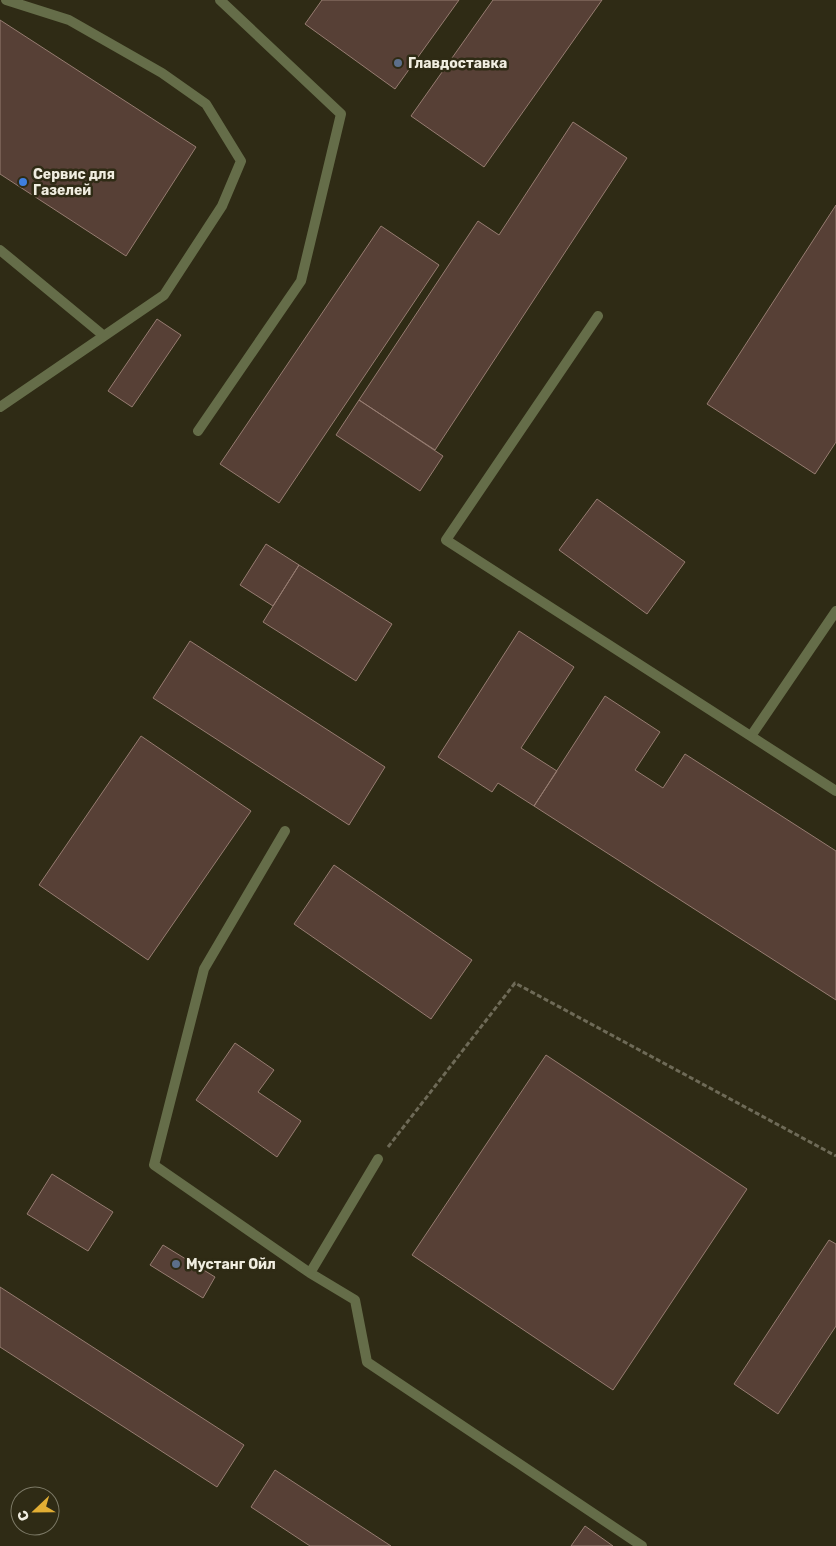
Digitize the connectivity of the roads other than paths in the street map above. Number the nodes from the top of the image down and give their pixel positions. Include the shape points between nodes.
1 (6, 0) edge
2 (220, 0) edge
3 (0, 250) edge
4 (598, 316) dead end
5 (104, 336) junction
6 (0, 407) edge
7 (198, 430) dead end
8 (836, 611) edge
9 (751, 736) junction
10 (836, 791) edge
11 (285, 831) dead end
12 (378, 1160) road end
13 (310, 1273) junction
14 (642, 1546) edge

1 - 5 lane via 69,20 162,73 206,104 241,161 222,206 164,295
2 - 7 lane via 341,114 301,281
3 - 5 lane
4 - 9 lane via 446,540
5 - 6 lane
8 - 9 lane
9 - 10 lane
11 - 13 lane via 204,969 154,1165
12 - 13 lane
13 - 14 lane via 355,1300 367,1362

